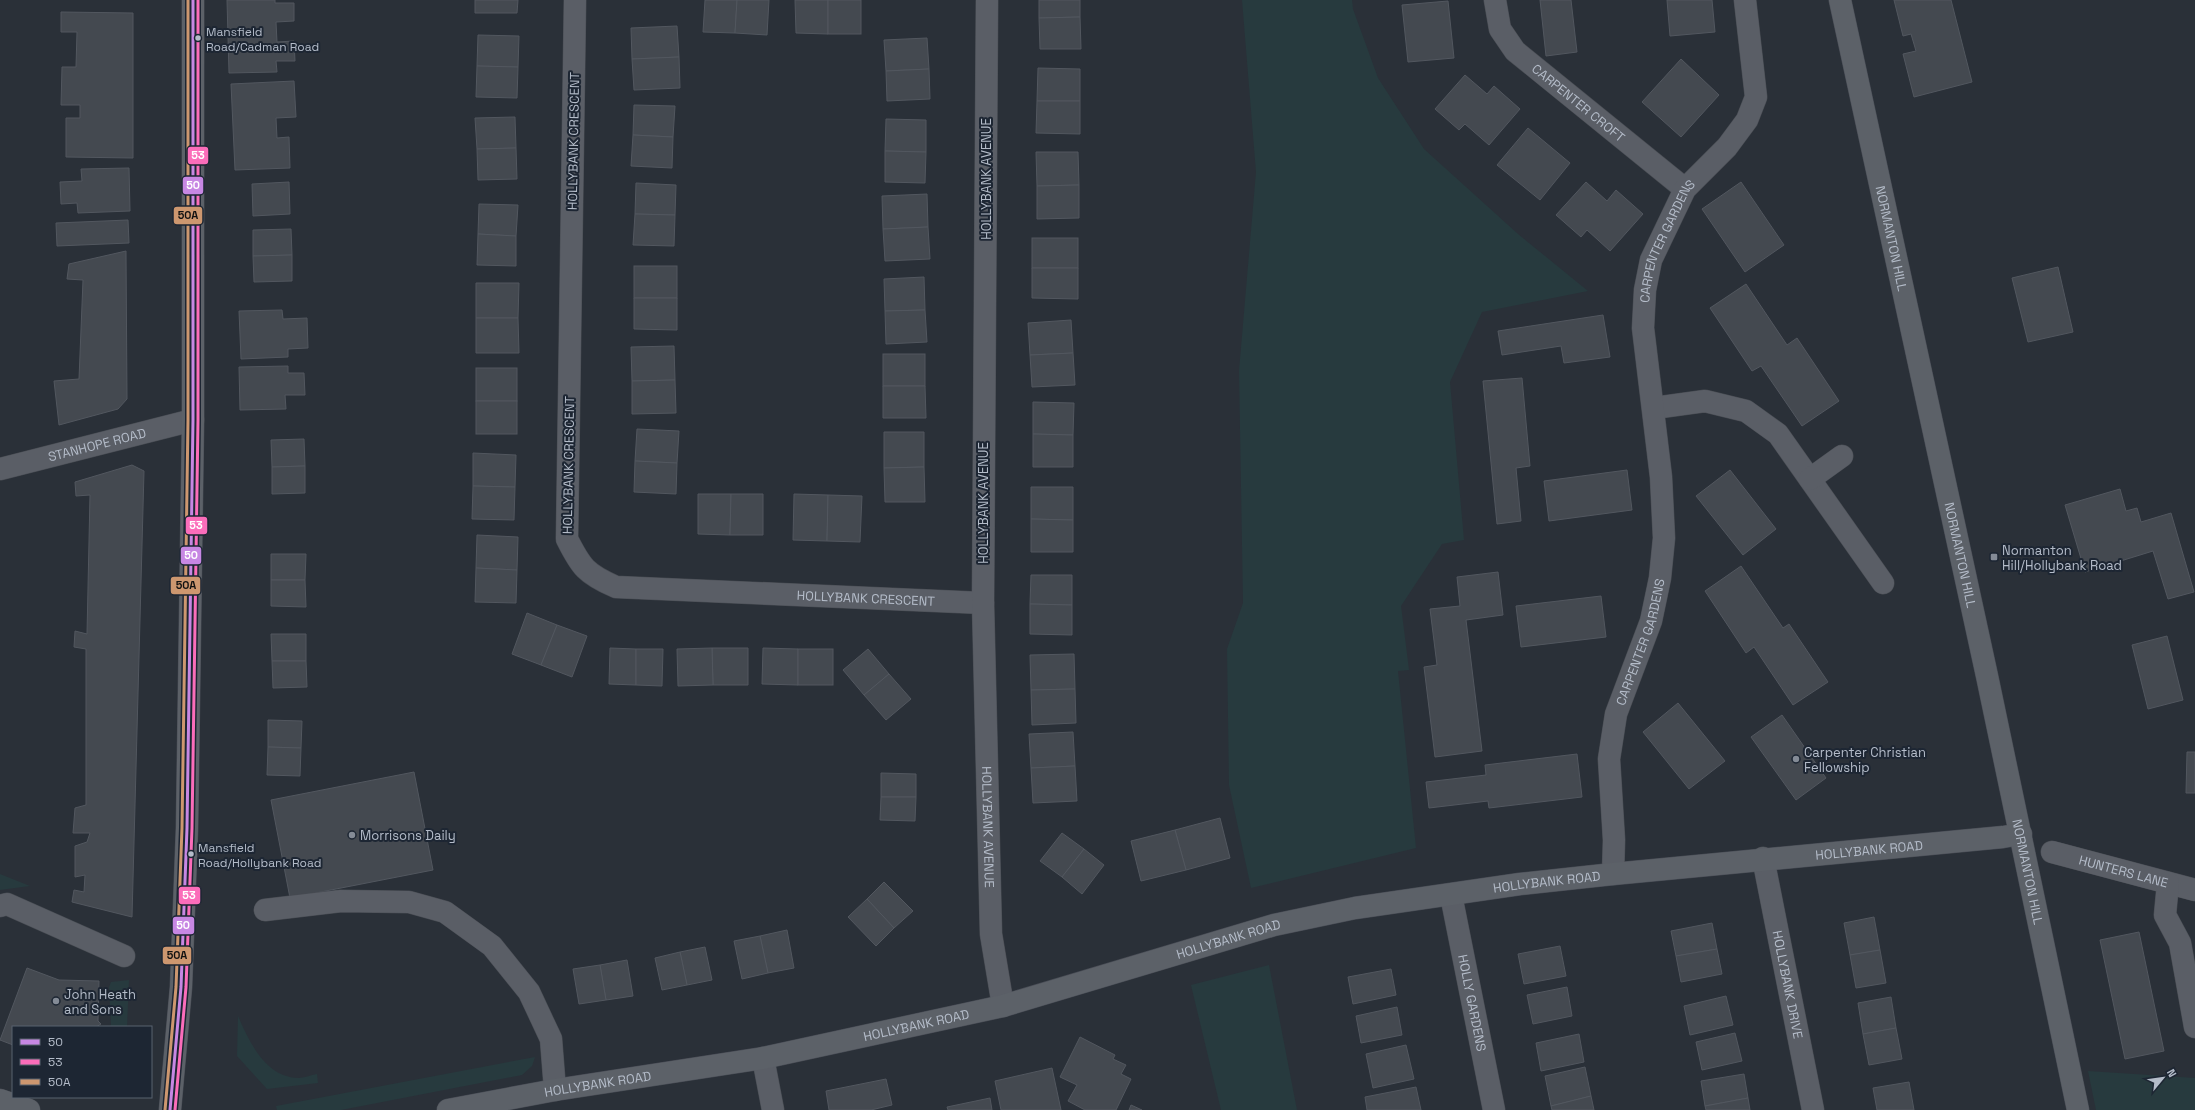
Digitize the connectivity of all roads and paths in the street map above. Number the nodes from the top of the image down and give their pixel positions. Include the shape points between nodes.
1 (193, 0) edge
2 (575, 0) edge
3 (987, 0) edge
4 (1495, 0) edge
5 (1745, 0) edge
6 (1840, 0) edge
7 (1685, 189) junction
8 (1654, 408) junction
9 (193, 420) junction
10 (1842, 456) dead end
11 (0, 469) edge
12 (1810, 479) junction
13 (1883, 583) dead end
14 (983, 604) junction
15 (2020, 834) junction
16 (2052, 852) dead end
17 (1763, 858) junction
18 (1613, 874) junction
19 (2168, 883) junction
20 (2195, 890) edge
21 (1451, 895) junction
22 (0, 906) edge
23 (265, 910) dead end
24 (124, 956) dead end
25 (1003, 1006) junction
26 (2195, 1027) edge
27 (763, 1058) junction
28 (555, 1090) junction
29 (0, 1100) edge
30 (480, 1107) edge
31 (29, 1110) edge
32 (170, 1110) edge
33 (448, 1110) edge
34 (773, 1110) edge
35 (1494, 1110) edge
36 (1813, 1110) edge
37 (2078, 1110) edge

1 - 9 main road
2 - 14 street, HOLLYBANK CRESCENT via 566,539 578,563 598,579 616,587
3 - 14 street, HOLLYBANK AVENUE
4 - 7 street, CARPENTER CROFT via 1500,29 1515,50
5 - 7 street, CARPENTER GARDENS via 1756,97 1747,120 1727,147
6 - 15 main road, NORMANTON HILL
7 - 8 street, CARPENTER GARDENS via 1651,260 1645,290 1643,328
8 - 12 street via 1705,401 1746,411 1778,434
8 - 18 street, CARPENTER GARDENS via 1664,538 1660,578 1651,621 1614,722 1609,758 1614,840
9 - 11 street, STANHOPE ROAD
9 - 32 main road via 187,828 181,987
10 - 12 street
12 - 13 street
14 - 25 street, HOLLYBANK AVENUE via 991,934
15 - 17 main road, HOLLYBANK ROAD
15 - 37 main road, NORMANTON HILL
16 - 19 street, HUNTERS LANE
17 - 18 main road, HOLLYBANK ROAD
17 - 36 street, HOLLYBANK DRIVE
18 - 21 main road, HOLLYBANK ROAD
19 - 20 street, HUNTERS LANE
19 - 26 street via 2165,915 2180,943
21 - 25 main road, HOLLYBANK ROAD via 1355,908 1274,925
21 - 35 street, HOLLY GARDENS
22 - 24 street via 7,904
23 - 28 street via 341,901 409,902 445,912 492,946 528,992 551,1039
25 - 27 main road, HOLLYBANK ROAD
27 - 28 main road, HOLLYBANK ROAD
27 - 34 street
28 - 30 main road, HOLLYBANK ROAD
29 - 31 main road
30 - 33 main road, HOLLYBANK ROAD

